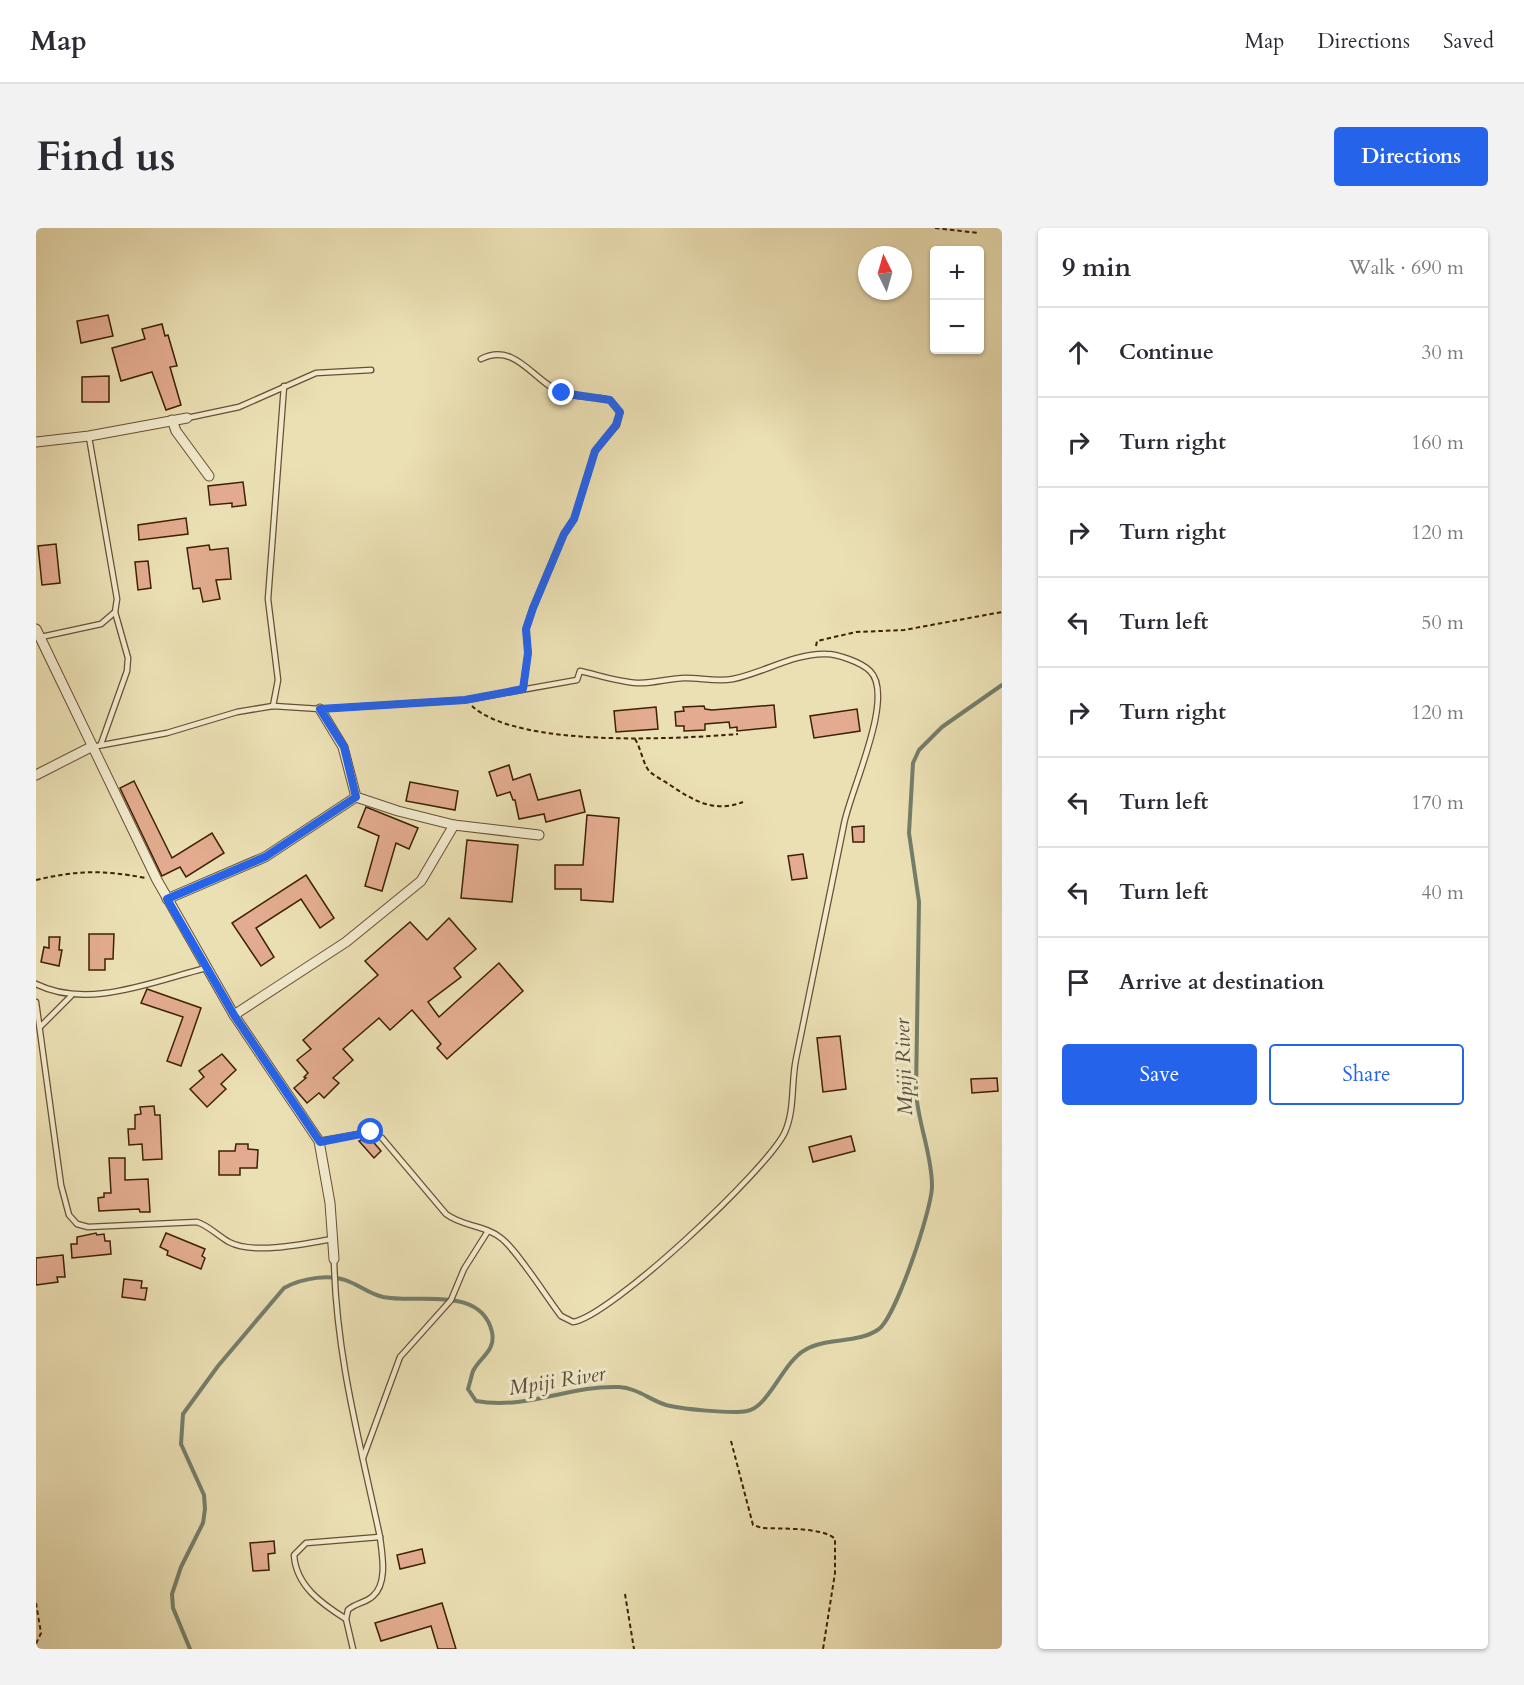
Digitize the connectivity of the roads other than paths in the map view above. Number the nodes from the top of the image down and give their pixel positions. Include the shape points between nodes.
1 (481, 359) dead end
2 (371, 370) dead end
3 (284, 386) junction
4 (188, 418) joint
5 (172, 420) junction
6 (89, 436) junction
7 (36, 442) edge
8 (208, 476) dead end
9 (115, 612) junction
10 (38, 633) edge
11 (523, 689) junction
12 (273, 706) junction
13 (320, 709) junction
14 (101, 744) junction
15 (91, 747) junction
16 (36, 775) edge
17 (356, 797) junction
18 (454, 825) junction
19 (539, 835) dead end
20 (167, 899) junction
21 (206, 968) junction
22 (36, 984) edge
23 (71, 996) junction
24 (36, 1002) edge
25 (234, 1015) junction
26 (40, 1026) junction
27 (320, 1142) junction
28 (488, 1231) junction
29 (334, 1238) junction
30 (334, 1259) joint
31 (363, 1458) junction
32 (380, 1537) junction
33 (346, 1619) junction
34 (353, 1649) edge

1 - 11 lane via 490,354 511,356 562,393 610,400 620,412 616,425 595,451 574,519 533,608 526,629 528,653
2 - 3 lane via 316,373
3 - 4 lane via 239,407
3 - 12 lane via 268,599 278,680
4 - 5 street
5 - 6 street
5 - 8 street
6 - 7 street
6 - 9 lane via 117,599
9 - 10 lane via 101,624
9 - 14 lane via 128,658 127,670
10 - 15 street
11 - 13 lane via 465,700
11 - 28 lane via 577,680 580,671 637,683 683,678 731,679 828,654 870,671 879,696 845,816 795,1064 792,1112 784,1134 748,1179 688,1236 642,1277 582,1321 573,1322 561,1316 502,1239
12 - 13 lane
12 - 14 lane via 166,733
13 - 17 street via 344,747
14 - 15 lane
15 - 16 street
15 - 20 street
17 - 18 street
17 - 20 street via 265,857
18 - 19 street
18 - 25 street via 421,881 346,942
20 - 21 street
21 - 23 lane via 111,992
21 - 25 street
22 - 23 lane
23 - 26 lane
24 - 26 lane
25 - 27 street
26 - 29 lane via 61,1185 69,1215 77,1224 88,1227 197,1222 241,1246 274,1247
27 - 28 lane via 371,1132 382,1138 446,1215
27 - 29 street
28 - 31 lane via 464,1269 451,1300 400,1357
29 - 30 street
30 - 31 lane via 344,1378
31 - 32 lane
32 - 33 lane via 379,1588 372,1598 348,1610
32 - 33 lane via 306,1543 294,1555 298,1576 309,1591
33 - 34 lane

